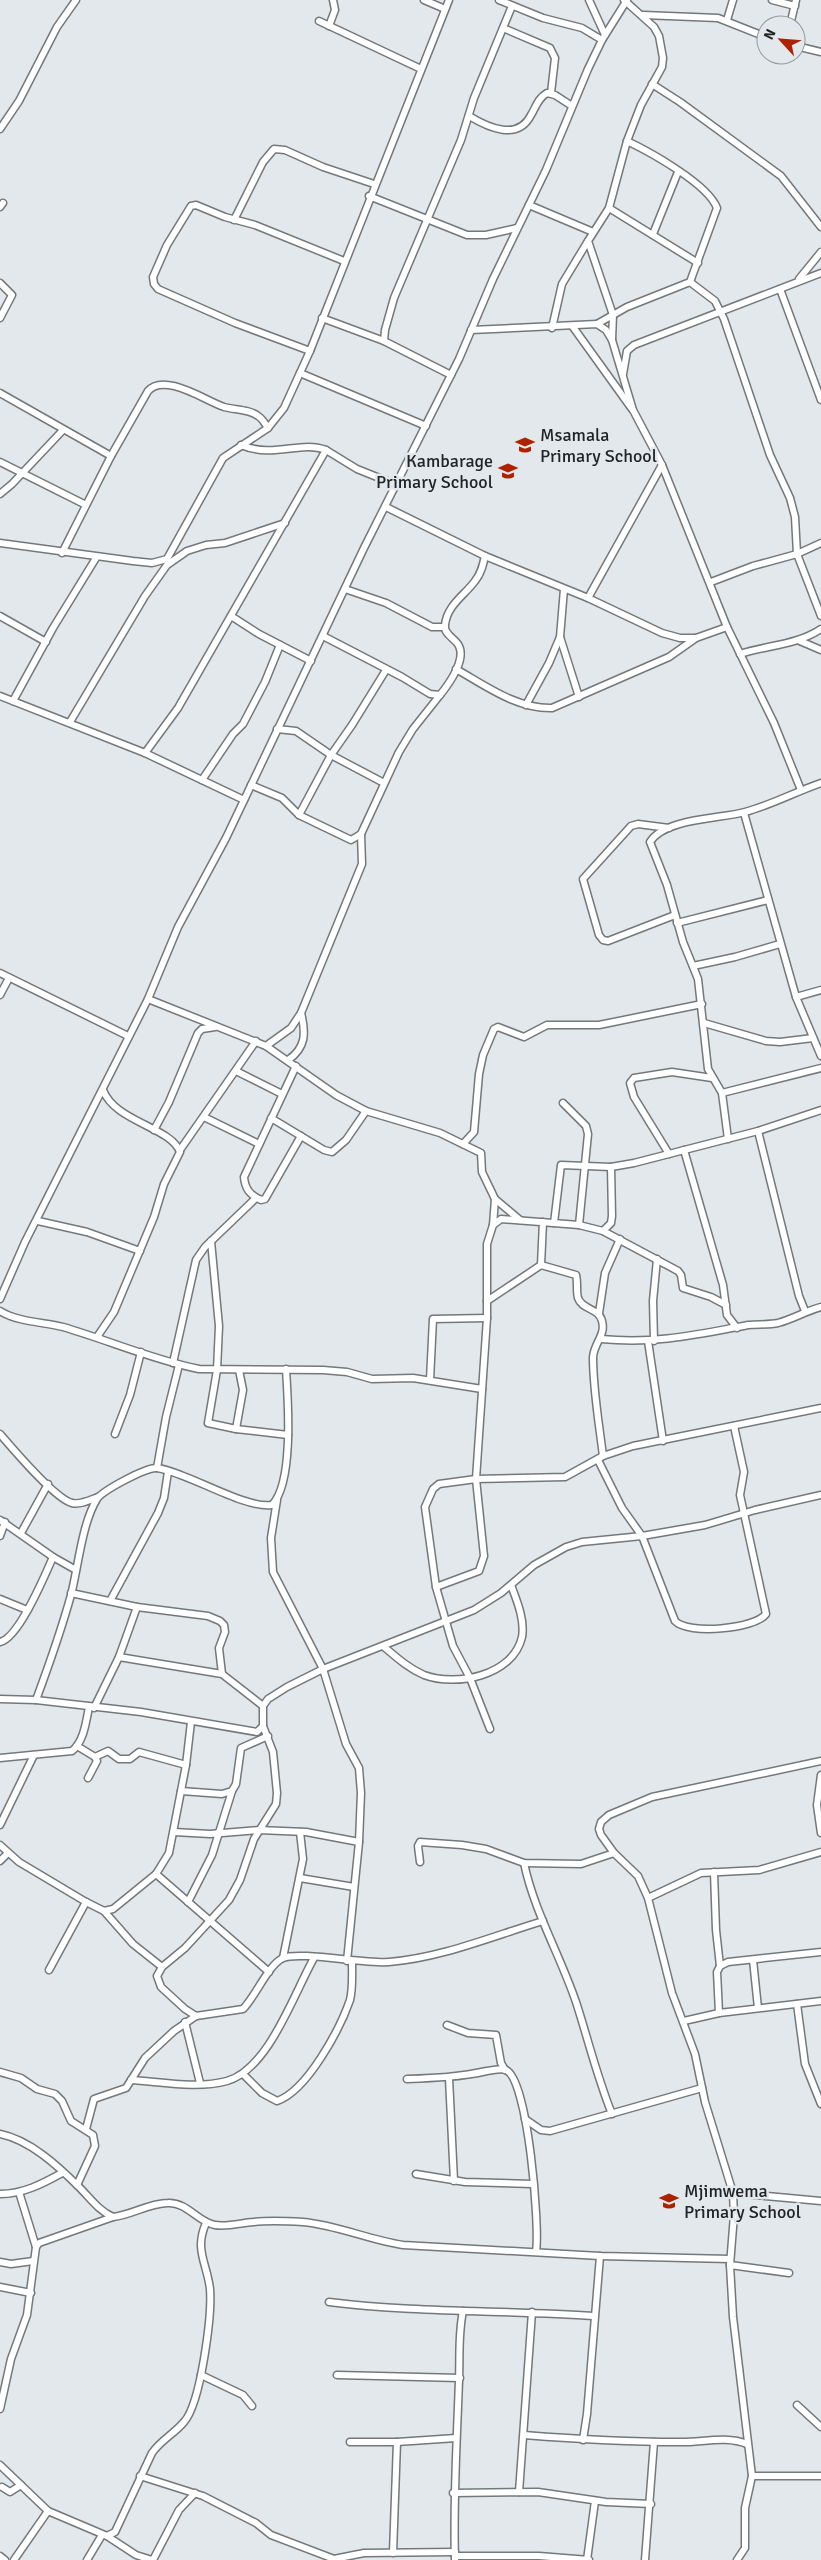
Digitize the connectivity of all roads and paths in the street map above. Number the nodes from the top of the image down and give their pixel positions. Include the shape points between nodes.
1 (76, 0) edge
2 (333, 0) edge
3 (424, 0) edge
4 (449, 0) edge
5 (499, 0) edge
6 (589, 0) edge
7 (732, 0) edge
8 (772, 0) edge
9 (626, 1) edge
10 (795, 3) edge
11 (512, 6) junction
12 (445, 9) junction
13 (642, 14) junction
14 (727, 20) junction
15 (319, 21) dead end
16 (329, 26) junction
17 (503, 28) junction
18 (756, 32) edge
19 (604, 38) junction
20 (806, 48) edge
21 (821, 52) edge
22 (421, 68) junction
23 (652, 84) junction
24 (551, 93) junction
25 (572, 106) junction
26 (469, 116) junction
27 (0, 129) edge
28 (627, 141) junction
29 (678, 172) junction
30 (374, 184) junction
31 (369, 196) junction
32 (529, 205) junction
33 (608, 208) junction
34 (234, 220) junction
35 (426, 220) junction
36 (821, 227) edge
37 (517, 228) junction
38 (593, 232) junction
39 (653, 234) junction
40 (588, 241) junction
41 (821, 252) edge
42 (344, 261) junction
43 (698, 263) junction
44 (821, 273) edge
45 (690, 282) junction
46 (796, 282) junction
47 (0, 283) edge
48 (780, 289) junction
49 (722, 312) junction
50 (613, 315) junction
51 (0, 318) edge
52 (322, 318) junction
53 (597, 324) junction
54 (573, 327) junction
55 (552, 328) junction
56 (472, 330) junction
57 (612, 340) junction
58 (384, 341) junction
59 (310, 351) junction
60 (300, 372) junction
61 (451, 375) junction
62 (623, 378) junction
63 (0, 393) edge
64 (821, 400) edge
65 (633, 410) junction
66 (426, 426) junction
67 (268, 428) junction
68 (63, 430) junction
69 (241, 445) junction
70 (326, 450) junction
71 (111, 456) junction
72 (0, 462) edge
73 (662, 465) junction
74 (24, 472) junction
75 (397, 485) junction
76 (0, 494) edge
77 (86, 505) junction
78 (386, 507) junction
79 (285, 523) junction
80 (0, 542) edge
81 (821, 543) edge
82 (62, 553) junction
83 (797, 554) junction
84 (485, 556) junction
85 (96, 558) junction
86 (710, 582) junction
87 (345, 588) junction
88 (564, 590) junction
89 (588, 598) junction
90 (0, 616) edge
91 (231, 616) junction
92 (821, 616) edge
93 (727, 626) junction
94 (444, 627) junction
95 (821, 629) edge
96 (323, 636) junction
97 (560, 637) junction
98 (696, 638) junction
99 (800, 641) junction
100 (46, 642) junction
101 (280, 645) junction
102 (821, 650) edge
103 (740, 654) junction
104 (310, 661) junction
105 (456, 669) junction
106 (386, 670) junction
107 (440, 694) junction
108 (0, 696) edge
109 (579, 697) junction
110 (13, 701) junction
111 (526, 705) junction
112 (70, 722) junction
113 (277, 729) junction
114 (144, 753) junction
115 (331, 755) junction
116 (202, 780) junction
117 (384, 783) junction
118 (821, 783) edge
119 (251, 785) junction
120 (801, 790) junction
121 (244, 800) junction
122 (744, 813) junction
123 (299, 815) junction
124 (670, 828) junction
125 (361, 834) junction
126 (351, 840) junction
127 (362, 850) junction
128 (768, 900) junction
129 (675, 914) junction
130 (677, 923) junction
131 (780, 944) junction
132 (694, 966) junction
133 (0, 973) edge
134 (9, 978) junction
135 (821, 990) edge
136 (0, 995) edge
137 (796, 997) junction
138 (148, 999) junction
139 (702, 1004) junction
140 (301, 1013) junction
141 (704, 1022) junction
142 (216, 1026) junction
143 (128, 1036) junction
144 (813, 1038) junction
145 (256, 1041) junction
146 (266, 1046) junction
147 (821, 1056) edge
148 (288, 1060) junction
149 (296, 1066) junction
150 (821, 1068) edge
151 (236, 1072) junction
152 (712, 1078) junction
153 (103, 1090) junction
154 (722, 1093) junction
155 (282, 1094) junction
156 (563, 1103) dead end
157 (821, 1110) edge
158 (366, 1111) junction
159 (204, 1117) junction
160 (271, 1118) junction
161 (154, 1130) junction
162 (758, 1131) junction
163 (301, 1136) junction
164 (728, 1139) junction
165 (259, 1144) junction
166 (463, 1144) junction
167 (180, 1150) junction
168 (684, 1150) junction
169 (669, 1154) junction
170 (586, 1167) junction
171 (611, 1167) junction
172 (256, 1198) junction
173 (495, 1199) junction
174 (38, 1221) junction
175 (520, 1221) junction
176 (543, 1222) junction
177 (554, 1223) junction
178 (493, 1224) junction
179 (579, 1225) junction
180 (603, 1231) junction
181 (620, 1239) junction
182 (211, 1241) junction
183 (140, 1251) junction
184 (657, 1259) junction
185 (541, 1265) junction
186 (3, 1284) edge
187 (0, 1299) edge
188 (487, 1301) junction
189 (726, 1305) junction
190 (821, 1307) edge
191 (0, 1311) edge
192 (806, 1311) junction
193 (599, 1313) junction
194 (487, 1318) junction
195 (737, 1328) junction
196 (97, 1337) junction
197 (601, 1339) junction
198 (651, 1341) junction
199 (141, 1352) junction
200 (176, 1364) junction
201 (286, 1369) junction
202 (217, 1370) junction
203 (239, 1370) junction
204 (430, 1380) junction
205 (482, 1388) junction
206 (821, 1408) edge
207 (734, 1426) junction
208 (236, 1429) junction
209 (0, 1434) edge
210 (115, 1434) dead end
211 (288, 1435) junction
212 (663, 1441) junction
213 (600, 1458) junction
214 (158, 1468) junction
215 (168, 1472) junction
216 (476, 1479) junction
217 (48, 1484) junction
218 (821, 1495) edge
219 (98, 1497) junction
220 (277, 1500) junction
221 (744, 1514) junction
222 (3, 1521) edge
223 (21, 1533) junction
224 (0, 1536) edge
225 (642, 1536) junction
226 (53, 1557) junction
227 (76, 1570) junction
228 (511, 1585) junction
229 (436, 1586) junction
230 (71, 1593) junction
231 (0, 1599) edge
232 (110, 1601) junction
233 (137, 1606) junction
234 (26, 1610) junction
235 (445, 1621) junction
236 (1, 1642) edge
237 (383, 1646) junction
238 (0, 1650) edge
239 (119, 1657) junction
240 (323, 1669) junction
241 (222, 1674) junction
242 (470, 1678) junction
243 (0, 1699) edge
244 (36, 1700) junction
245 (263, 1706) junction
246 (91, 1708) junction
247 (192, 1722) junction
248 (263, 1726) junction
249 (490, 1729) dead end
250 (268, 1736) junction
251 (78, 1746) junction
252 (34, 1755) junction
253 (95, 1757) junction
254 (0, 1758) edge
255 (821, 1761) edge
256 (186, 1765) junction
257 (821, 1775) edge
258 (88, 1778) dead end
259 (181, 1791) junction
260 (232, 1792) junction
261 (820, 1819) edge
262 (0, 1825) edge
263 (259, 1830) junction
264 (174, 1832) junction
265 (300, 1832) junction
266 (220, 1833) junction
267 (821, 1833) edge
268 (359, 1842) junction
269 (0, 1845) edge
270 (821, 1852) edge
271 (614, 1853) junction
272 (8, 1854) junction
273 (0, 1861) edge
274 (420, 1862) dead end
275 (524, 1863) junction
276 (714, 1872) junction
277 (156, 1874) junction
278 (300, 1878) junction
279 (354, 1887) junction
280 (648, 1898) junction
281 (86, 1902) junction
282 (188, 1902) junction
283 (104, 1911) junction
284 (543, 1921) junction
285 (210, 1922) junction
286 (821, 1952) edge
287 (283, 1958) junction
288 (314, 1958) junction
289 (753, 1960) junction
290 (350, 1961) junction
291 (720, 1966) junction
292 (162, 1967) junction
293 (49, 1970) dead end
294 (269, 1972) junction
295 (821, 2001) edge
296 (796, 2004) junction
297 (758, 2008) junction
298 (719, 2013) junction
299 (196, 2016) junction
300 (684, 2021) junction
301 (185, 2022) junction
302 (446, 2025) dead end
303 (505, 2070) junction
304 (0, 2072) edge
305 (242, 2074) junction
306 (449, 2078) junction
307 (407, 2079) dead end
308 (131, 2080) junction
309 (200, 2084) junction
310 (702, 2088) junction
311 (821, 2104) edge
312 (612, 2114) junction
313 (525, 2119) junction
314 (86, 2130) junction
315 (0, 2134) edge
316 (62, 2173) junction
317 (416, 2174) dead end
318 (454, 2181) junction
319 (532, 2184) junction
320 (77, 2185) junction
321 (20, 2192) junction
322 (732, 2193) junction
323 (0, 2194) edge
324 (821, 2201) edge
325 (113, 2217) junction
326 (206, 2223) junction
327 (36, 2247) junction
328 (536, 2251) junction
329 (600, 2256) junction
330 (33, 2261) junction
331 (0, 2262) edge
332 (730, 2262) junction
333 (789, 2273) dead end
334 (0, 2287) edge
335 (31, 2293) junction
336 (329, 2302) dead end
337 (463, 2311) junction
338 (532, 2312) junction
339 (593, 2316) junction
340 (201, 2375) junction
341 (337, 2375) dead end
342 (460, 2378) junction
343 (797, 2405) dead end
344 (252, 2406) dead end
345 (0, 2409) edge
346 (821, 2427) edge
347 (524, 2435) junction
348 (456, 2438) junction
349 (583, 2440) junction
350 (350, 2442) dead end
351 (396, 2442) junction
352 (654, 2442) junction
353 (747, 2444) junction
354 (0, 2465) edge
355 (140, 2476) junction
356 (752, 2476) junction
357 (821, 2476) edge
358 (21, 2485) junction
359 (2, 2487) dead end
360 (519, 2492) junction
361 (453, 2493) junction
362 (195, 2494) junction
363 (595, 2501) junction
364 (651, 2504) junction
365 (48, 2511) junction
366 (105, 2535) junction
367 (745, 2548) junction
368 (393, 2553) junction
369 (0, 2556) edge
370 (455, 2556) edge
371 (137, 2558) edge
372 (5, 2560) edge
373 (14, 2560) edge
374 (87, 2560) edge
375 (152, 2560) edge
376 (588, 2560) edge
377 (645, 2560) edge
378 (737, 2560) edge
379 (744, 2560) edge

1 - 27 street via 57,27 19,101
2 - 16 street via 335,10
3 - 12 street
4 - 12 street
5 - 11 street
6 - 19 street
7 - 14 street
8 - 10 street
9 - 13 street
9 - 19 street
11 - 17 street
11 - 19 street
12 - 22 street
13 - 14 street
13 - 23 street via 654,27 662,47 662,67
14 - 18 street
15 - 16 street
16 - 22 street
17 - 24 street via 550,48 555,58
17 - 26 street
19 - 25 street
20 - 21 street
22 - 30 street via 408,108
23 - 28 street
23 - 36 street via 781,176
24 - 25 street
24 - 26 street via 540,98 530,118 518,130 506,130
25 - 32 street
26 - 35 street
28 - 29 street
28 - 33 street
29 - 39 street
29 - 43 street via 704,189 714,199 717,208
30 - 31 street
30 - 34 street via 285,150 274,149 263,162
31 - 35 street
31 - 42 street
32 - 37 street
32 - 38 street
33 - 38 street
33 - 39 street
34 - 42 street via 255,224
34 - 59 street via 201,206 191,206 163,253 153,277 154,284 158,289
35 - 37 street via 477,236
35 - 58 street via 394,298
37 - 56 street
38 - 40 street
39 - 43 street
40 - 50 street
40 - 55 street via 562,284
41 - 46 street
42 - 52 street
43 - 45 street
44 - 46 street
45 - 49 street via 710,296
45 - 50 street
46 - 48 street
47 - 51 street via 12,295
48 - 49 street
48 - 64 street
49 - 62 street via 634,344 627,351
49 - 83 street via 770,455 790,498 795,517
50 - 53 street
50 - 57 street
52 - 58 street
52 - 59 street
53 - 54 street
53 - 57 street
54 - 55 street
54 - 65 street
55 - 56 street
56 - 61 street
57 - 62 street
58 - 61 street
59 - 60 street
60 - 66 street
60 - 67 street via 284,408
61 - 66 street
62 - 65 street
63 - 68 street
65 - 73 street
66 - 75 street
67 - 69 street
67 - 71 street via 259,416 252,413 225,407 165,384 148,392
68 - 71 street
68 - 74 street
69 - 70 street via 266,452 313,446
69 - 85 street via 223,458 168,558 152,563
70 - 75 street via 357,470
70 - 79 street
71 - 77 street
72 - 74 street
73 - 86 street
73 - 89 street
74 - 76 street
74 - 77 street
75 - 78 street
77 - 82 street
78 - 84 street
78 - 87 street
79 - 91 street
79 - 112 street via 225,543 187,551 167,565
80 - 82 street
81 - 83 street
82 - 85 street
83 - 86 street
83 - 92 street
84 - 88 street
84 - 94 street via 476,580 455,601
85 - 100 street
86 - 93 street
87 - 94 street via 386,603 432,627
87 - 96 street
88 - 89 street
88 - 97 street
89 - 98 street via 662,633
90 - 100 street
91 - 101 street
91 - 114 street via 178,708
93 - 98 street
93 - 103 street
94 - 105 street via 459,645 461,652
95 - 99 street
96 - 104 street
96 - 106 street
97 - 109 street
97 - 111 street
98 - 109 street via 669,657
99 - 102 street
99 - 103 street
100 - 110 street
101 - 104 street
101 - 116 street via 265,682 242,724
103 - 120 street via 790,759
104 - 113 street
105 - 107 street
105 - 111 street
106 - 107 street via 430,694
106 - 115 street
107 - 117 street via 413,729
108 - 110 street
109 - 111 street via 552,708
110 - 112 street
112 - 114 street
113 - 115 street via 296,731
113 - 119 street
114 - 116 street
115 - 117 street
115 - 123 street
116 - 121 street
117 - 125 street
118 - 120 street
119 - 121 street
119 - 123 street via 282,798
120 - 122 street
121 - 138 street via 178,927
122 - 124 street
122 - 128 street
123 - 126 street
124 - 129 street via 652,839 650,847 667,885
124 - 129 street via 631,826 583,879 603,940 608,941
125 - 126 street
125 - 127 street
126 - 127 street
127 - 140 street via 362,864
128 - 130 street
128 - 131 street
129 - 130 street
130 - 132 street
131 - 132 street
131 - 137 street
132 - 139 street
133 - 134 street
134 - 136 street
134 - 143 street
135 - 137 street
137 - 144 street
138 - 142 street
138 - 143 street
139 - 141 street
139 - 166 street via 600,1025 548,1025 524,1037 498,1027 494,1029 479,1074 474,1132
140 - 146 street via 290,1028
140 - 148 street via 304,1040 300,1050
141 - 144 street via 766,1041
141 - 152 street via 707,1064
142 - 145 street
142 - 161 street via 198,1033
143 - 153 street
144 - 147 street
145 - 146 street
145 - 151 street
146 - 148 street
148 - 149 street
149 - 155 street
149 - 158 street via 336,1095
150 - 154 street
151 - 155 street
151 - 159 street
152 - 154 street
152 - 169 street via 672,1072 634,1078 630,1083 634,1097
153 - 161 street via 119,1109
153 - 174 street
154 - 164 street
155 - 160 street
156 - 170 street via 586,1126
157 - 162 street
158 - 163 street via 346,1140 332,1152
158 - 166 street via 440,1133
159 - 165 street
159 - 167 street
160 - 163 street
160 - 165 street
161 - 167 street
162 - 164 street
162 - 192 street via 799,1296
163 - 172 street via 268,1196 261,1200
164 - 168 street
165 - 172 street via 244,1177 245,1186
166 - 173 street via 481,1153 482,1172
167 - 183 street
168 - 169 street
168 - 189 street
169 - 171 street
170 - 171 street
170 - 177 street via 561,1165
170 - 179 street
171 - 180 street via 612,1216 611,1223
172 - 182 street
173 - 175 street
173 - 178 street
174 - 183 street via 80,1230
174 - 186 street
175 - 176 street
175 - 178 street via 501,1219
176 - 177 street
176 - 185 street
177 - 179 street
178 - 188 street via 487,1244
179 - 180 street
180 - 181 street
181 - 184 street
181 - 193 street via 605,1273
182 - 200 street via 196,1260
182 - 202 street via 218,1318
183 - 196 street via 110,1319
184 - 189 street via 678,1271 686,1290 702,1293
184 - 198 street
185 - 188 street
185 - 193 street via 576,1275 581,1302
186 - 187 street
188 - 194 street
189 - 195 street via 727,1315
190 - 192 street
191 - 196 street
192 - 195 street via 776,1324
193 - 197 street via 603,1326
194 - 204 street via 433,1319
194 - 205 street
195 - 198 street
196 - 199 street
197 - 198 street
197 - 213 street via 594,1353 593,1374
198 - 212 street
199 - 200 street
199 - 210 street via 130,1395
200 - 202 street
200 - 214 street
201 - 203 street
201 - 204 street via 347,1372 372,1379
201 - 211 street
202 - 203 street
202 - 208 street via 208,1423
203 - 208 street via 243,1390
204 - 205 street
205 - 216 street
206 - 207 street
207 - 212 street
207 - 221 street via 744,1472 740,1495
208 - 211 street
209 - 217 street
211 - 220 street via 285,1472
212 - 213 street via 633,1446
213 - 216 street via 559,1479
213 - 225 street via 622,1508
214 - 215 street
214 - 219 street via 142,1471
215 - 220 street via 267,1506
215 - 232 street via 158,1513
216 - 229 street via 484,1556 482,1566 478,1571
216 - 229 street via 439,1484 428,1497 426,1523
217 - 219 street via 70,1503 82,1503
217 - 223 street
218 - 221 street
219 - 227 street
220 - 240 street via 271,1538 273,1572
221 - 225 street via 705,1525
221 - 225 street via 766,1614 747,1624 704,1629 679,1626
222 - 223 street
222 - 224 street
223 - 226 street
225 - 228 street via 582,1542 566,1547 534,1565
226 - 227 street
226 - 234 street via 39,1590
227 - 230 street
228 - 235 street via 474,1610
228 - 242 street via 521,1617 521,1638 510,1657 498,1667
229 - 235 street
230 - 232 street
230 - 244 street
231 - 234 street
232 - 233 street
233 - 239 street
233 - 241 street via 208,1616 220,1621 225,1632 219,1648
234 - 236 street
235 - 237 street
235 - 242 street via 453,1646
236 - 238 street
237 - 240 street
237 - 242 street via 406,1666 424,1675 442,1680
239 - 241 street
239 - 246 street
240 - 245 street via 268,1699
240 - 268 street via 346,1744 359,1768
241 - 245 street
242 - 249 street
243 - 244 street
244 - 246 street
245 - 248 street
246 - 247 street via 141,1712
246 - 251 street
247 - 248 street via 252,1732
247 - 256 street
248 - 250 street
250 - 260 street via 241,1748
250 - 263 street via 273,1752 276,1804
251 - 252 street via 62,1754
251 - 253 street
252 - 254 street
252 - 262 street
253 - 256 street via 108,1751 119,1759 130,1759 139,1752
253 - 258 street via 95,1766
255 - 271 street via 628,1805 601,1822 600,1835
256 - 259 street
257 - 261 street via 818,1794
259 - 260 street
259 - 264 street
260 - 266 street
261 - 267 street
263 - 265 street
263 - 266 street
263 - 285 street via 240,1880 229,1900
264 - 266 street
264 - 277 street via 169,1853
265 - 268 street
265 - 278 street
266 - 282 street
268 - 279 street
269 - 272 street
270 - 276 street via 759,1870
271 - 275 street via 581,1864
271 - 280 street via 638,1876
272 - 273 street
272 - 281 street
274 - 275 street via 420,1842 430,1842 486,1849
275 - 284 street
276 - 280 street via 693,1876
276 - 291 street
277 - 282 street
277 - 283 street via 115,1908
278 - 279 street
278 - 287 street
279 - 290 street
280 - 300 street via 672,1992
281 - 283 street
281 - 293 street
282 - 285 street
283 - 292 street via 133,1944
284 - 290 street via 406,1960
284 - 312 street via 576,2002
285 - 292 street
285 - 294 street
286 - 289 street
287 - 288 street
287 - 294 street
288 - 290 street
288 - 305 street via 262,2053
289 - 291 street via 728,1962
289 - 297 street
290 - 305 street via 350,2000 328,2043 300,2086 287,2098 277,2101 262,2093
291 - 298 street via 716,1980
292 - 299 street via 157,1976 161,1987
294 - 299 street via 243,2009
295 - 296 street
296 - 297 street
296 - 311 street via 805,2064
297 - 298 street
298 - 300 street
299 - 301 street
300 - 310 street
301 - 308 street via 145,2058
301 - 309 street
302 - 303 street via 468,2033 496,2035
303 - 306 street
303 - 313 street via 516,2083
304 - 314 street via 55,2094 71,2121
305 - 309 street via 226,2081
306 - 307 street
306 - 318 street
308 - 309 street
308 - 314 street via 126,2088 94,2099
310 - 312 street
310 - 322 street
312 - 313 street via 550,2131 542,2130
313 - 319 street
314 - 320 street via 93,2135 95,2146
315 - 316 street via 22,2141
316 - 320 street
316 - 321 street
317 - 318 street
318 - 319 street
319 - 328 street via 538,2222
320 - 325 street via 99,2209
321 - 323 street
321 - 327 street
322 - 324 street
322 - 332 street via 734,2215
325 - 326 street via 171,2203
325 - 327 street via 39,2243
326 - 328 street via 218,2226 278,2220 340,2229 403,2245
326 - 340 street via 200,2241 210,2288 210,2315
327 - 330 street
328 - 329 street
329 - 332 street
329 - 339 street
330 - 331 street via 18,2264
330 - 335 street
332 - 333 street
332 - 353 street
334 - 335 street
335 - 345 street
336 - 337 street via 397,2310 444,2308
337 - 338 street
337 - 342 street via 458,2342
338 - 339 street
338 - 347 street
339 - 349 street
340 - 344 street via 243,2395
340 - 355 street via 189,2415 159,2442
341 - 342 street
342 - 348 street
343 - 346 street
347 - 349 street
347 - 360 street
348 - 351 street
348 - 361 street
349 - 352 street
350 - 351 street
351 - 368 street
352 - 353 street via 733,2440
352 - 364 street
353 - 356 street
354 - 358 street
355 - 362 street
355 - 366 street via 115,2532
356 - 357 street
356 - 367 street via 745,2508
358 - 359 street via 10,2492
358 - 365 street
360 - 361 street
360 - 363 street
361 - 370 street
362 - 368 street via 256,2523 271,2535 329,2557
362 - 375 street via 179,2510
363 - 364 street
363 - 376 street
364 - 377 street
365 - 366 street
365 - 373 street
366 - 371 street
366 - 374 street
367 - 378 street
367 - 379 street
368 - 370 street
369 - 372 street
370 - 376 street via 539,2556
371 - 375 street

